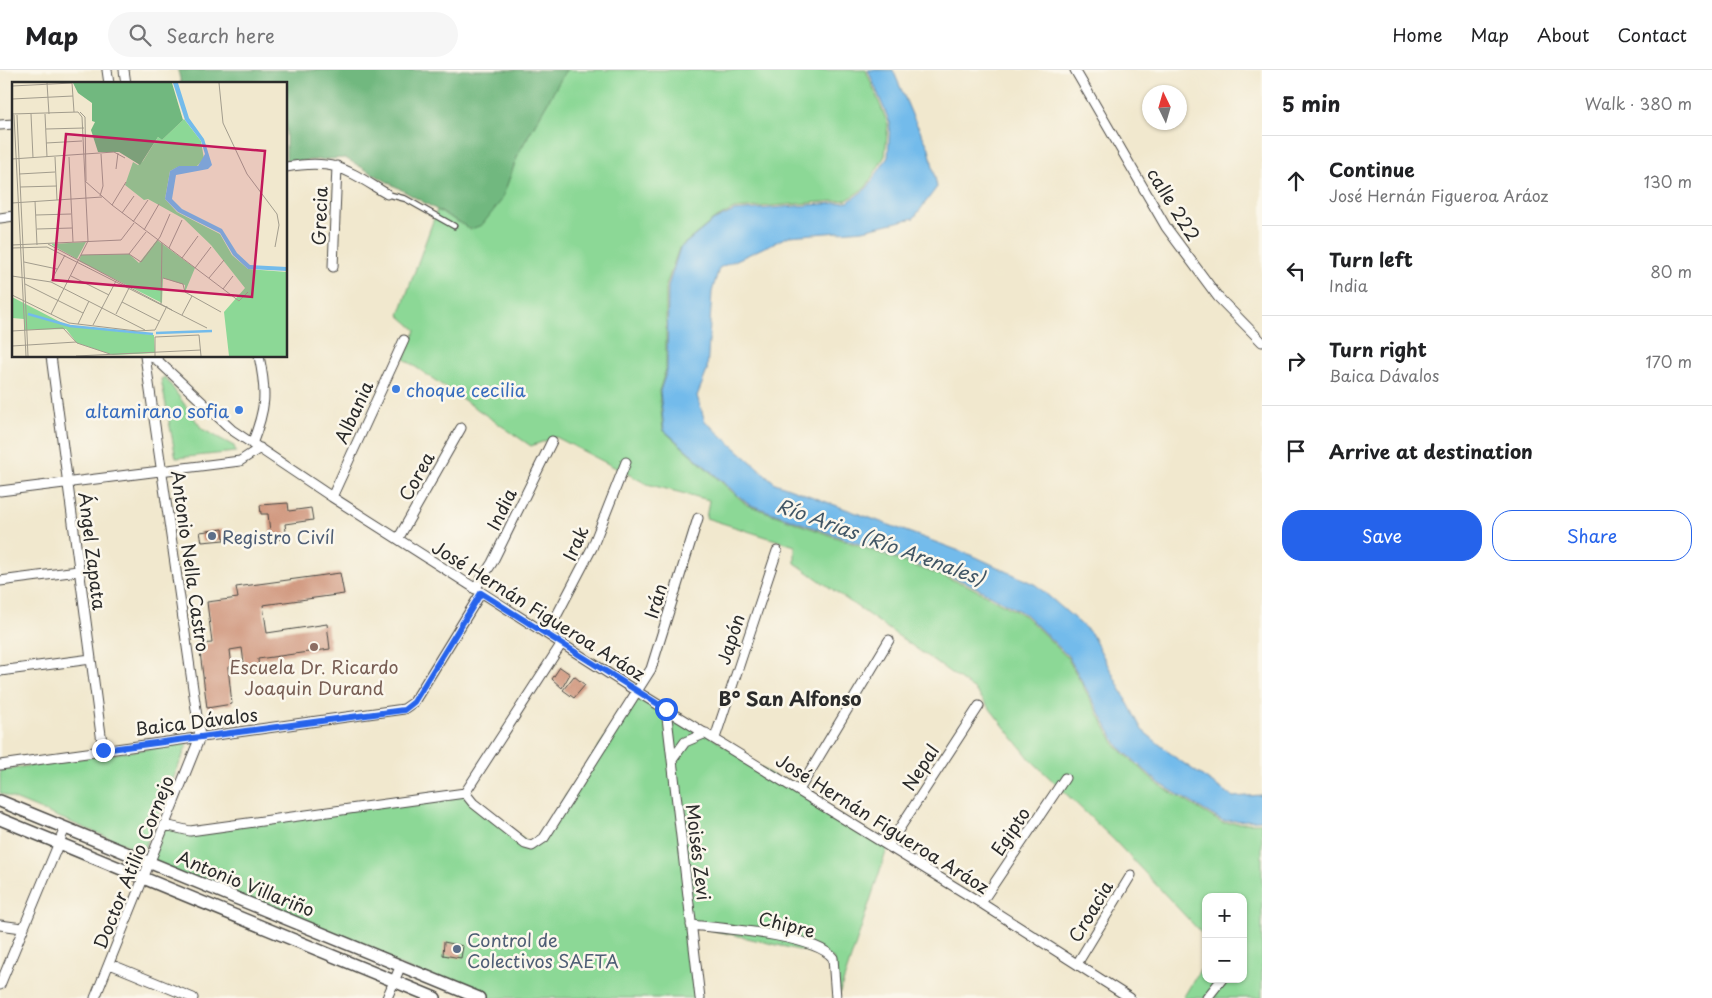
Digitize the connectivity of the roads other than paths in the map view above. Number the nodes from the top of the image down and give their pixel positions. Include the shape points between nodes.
1 (1075, 70) edge
2 (337, 166) junction
3 (288, 167) edge
4 (388, 194) joint
5 (454, 226) dead end
6 (334, 267) dead end
7 (404, 340) dead end
8 (1262, 342) edge
9 (51, 358) edge
10 (152, 358) edge
11 (153, 358) edge
12 (259, 358) edge
13 (461, 428) dead end
14 (552, 440) dead end
15 (256, 446) junction
16 (626, 462) dead end
17 (161, 470) junction
18 (67, 482) junction
19 (0, 491) edge
20 (332, 497) junction
21 (698, 518) dead end
22 (398, 539) junction
23 (777, 551) dead end
24 (78, 571) junction
25 (0, 581) edge
26 (478, 591) junction
27 (547, 634) junction
28 (889, 640) dead end
29 (562, 644) junction
30 (91, 659) junction
31 (0, 671) edge
32 (636, 691) junction
33 (979, 706) dead end
34 (666, 709) junction
35 (396, 711) joint
36 (706, 733) junction
37 (200, 737) junction
38 (715, 738) junction
39 (103, 750) junction
40 (672, 760) junction
41 (0, 765) edge
42 (1066, 778) dead end
43 (799, 790) junction
44 (465, 793) junction
45 (0, 801) edge
46 (0, 819) edge
47 (166, 825) junction
48 (65, 828) junction
49 (58, 843) junction
50 (888, 846) junction
51 (151, 863) junction
52 (1131, 874) dead end
53 (143, 879) junction
54 (981, 903) junction
55 (0, 925) edge
56 (691, 925) junction
57 (22, 928) junction
58 (110, 964) junction
59 (1077, 964) junction
60 (401, 965) junction
61 (394, 982) junction
62 (1219, 983) edge
63 (0, 985) edge
64 (95, 998) edge
65 (193, 998) edge
66 (387, 998) edge
67 (435, 998) edge
68 (479, 998) edge
69 (700, 998) edge
70 (836, 998) edge
71 (1130, 998) edge
72 (1207, 998) edge

1 - 8 street, calle 222 via 1166,227 1218,297
2 - 3 street via 316,162
2 - 4 street
2 - 6 street, Grecia
4 - 5 lane via 406,199
7 - 20 street, Albania
9 - 18 street, Ángel Zapata
10 - 17 street, Antonio Nella Castro via 151,389
11 - 15 street, José Hernán Figueroa Aráoz via 232,430
12 - 15 street via 265,402
13 - 22 street, Corea
14 - 26 street, India
15 - 17 street via 240,461
15 - 20 street, José Hernán Figueroa Aráoz
16 - 27 street, Irak via 592,548
17 - 18 street
17 - 37 street, Antonio Nella Castro
18 - 19 street
18 - 24 street, Ángel Zapata
20 - 22 street, José Hernán Figueroa Aráoz
21 - 32 street, Irán via 651,669
22 - 26 street, José Hernán Figueroa Aráoz
23 - 38 street, Japón
24 - 25 street
24 - 30 street, Ángel Zapata
26 - 27 street, José Hernán Figueroa Aráoz
26 - 35 street, India via 414,702
27 - 29 street, José Hernán Figueroa Aráoz
28 - 43 street
29 - 32 street, José Hernán Figueroa Aráoz
29 - 44 street
30 - 31 street
30 - 39 street, Ángel Zapata
32 - 34 street, José Hernán Figueroa Aráoz
32 - 44 street, Irán via 539,843 525,844
33 - 50 street, Nepal
34 - 36 street, José Hernán Figueroa Aráoz
34 - 40 street, Moisés Zevi
35 - 37 street, Baica Dávalos
36 - 38 street, José Hernán Figueroa Aráoz
36 - 40 street via 685,742
37 - 39 street, Baica Dávalos
37 - 47 street, Doctor Atilio Cornejo
38 - 43 street, José Hernán Figueroa Aráoz
39 - 41 street, Baica Dávalos
40 - 56 street, Moisés Zevi
42 - 54 street, Egipto
43 - 50 street, José Hernán Figueroa Aráoz
44 - 47 street via 190,831
45 - 48 street, Antonio Villariño
46 - 49 street, Antonio Villariño
47 - 51 street, Doctor Atilio Cornejo
48 - 49 street
48 - 51 street, Antonio Villariño
49 - 53 street, Antonio Villariño
49 - 57 street
50 - 54 street, José Hernán Figueroa Aráoz
51 - 53 street, Doctor Atilio Cornejo
51 - 60 street, Antonio Villariño
52 - 59 street, Croacia
53 - 58 street, Doctor Atilio Cornejo
53 - 61 street, Antonio Villariño
54 - 59 street, José Hernán Figueroa Aráoz
55 - 57 street
56 - 69 street, Moisés Zevi
56 - 70 street, Chipre via 772,935 824,950 833,958
57 - 63 street
58 - 64 street, Doctor Atilio Cornejo
58 - 65 street
59 - 71 street, José Hernán Figueroa Aráoz
60 - 61 street
60 - 68 street, Antonio Villariño
61 - 66 street
61 - 67 street, Antonio Villariño
62 - 72 street

